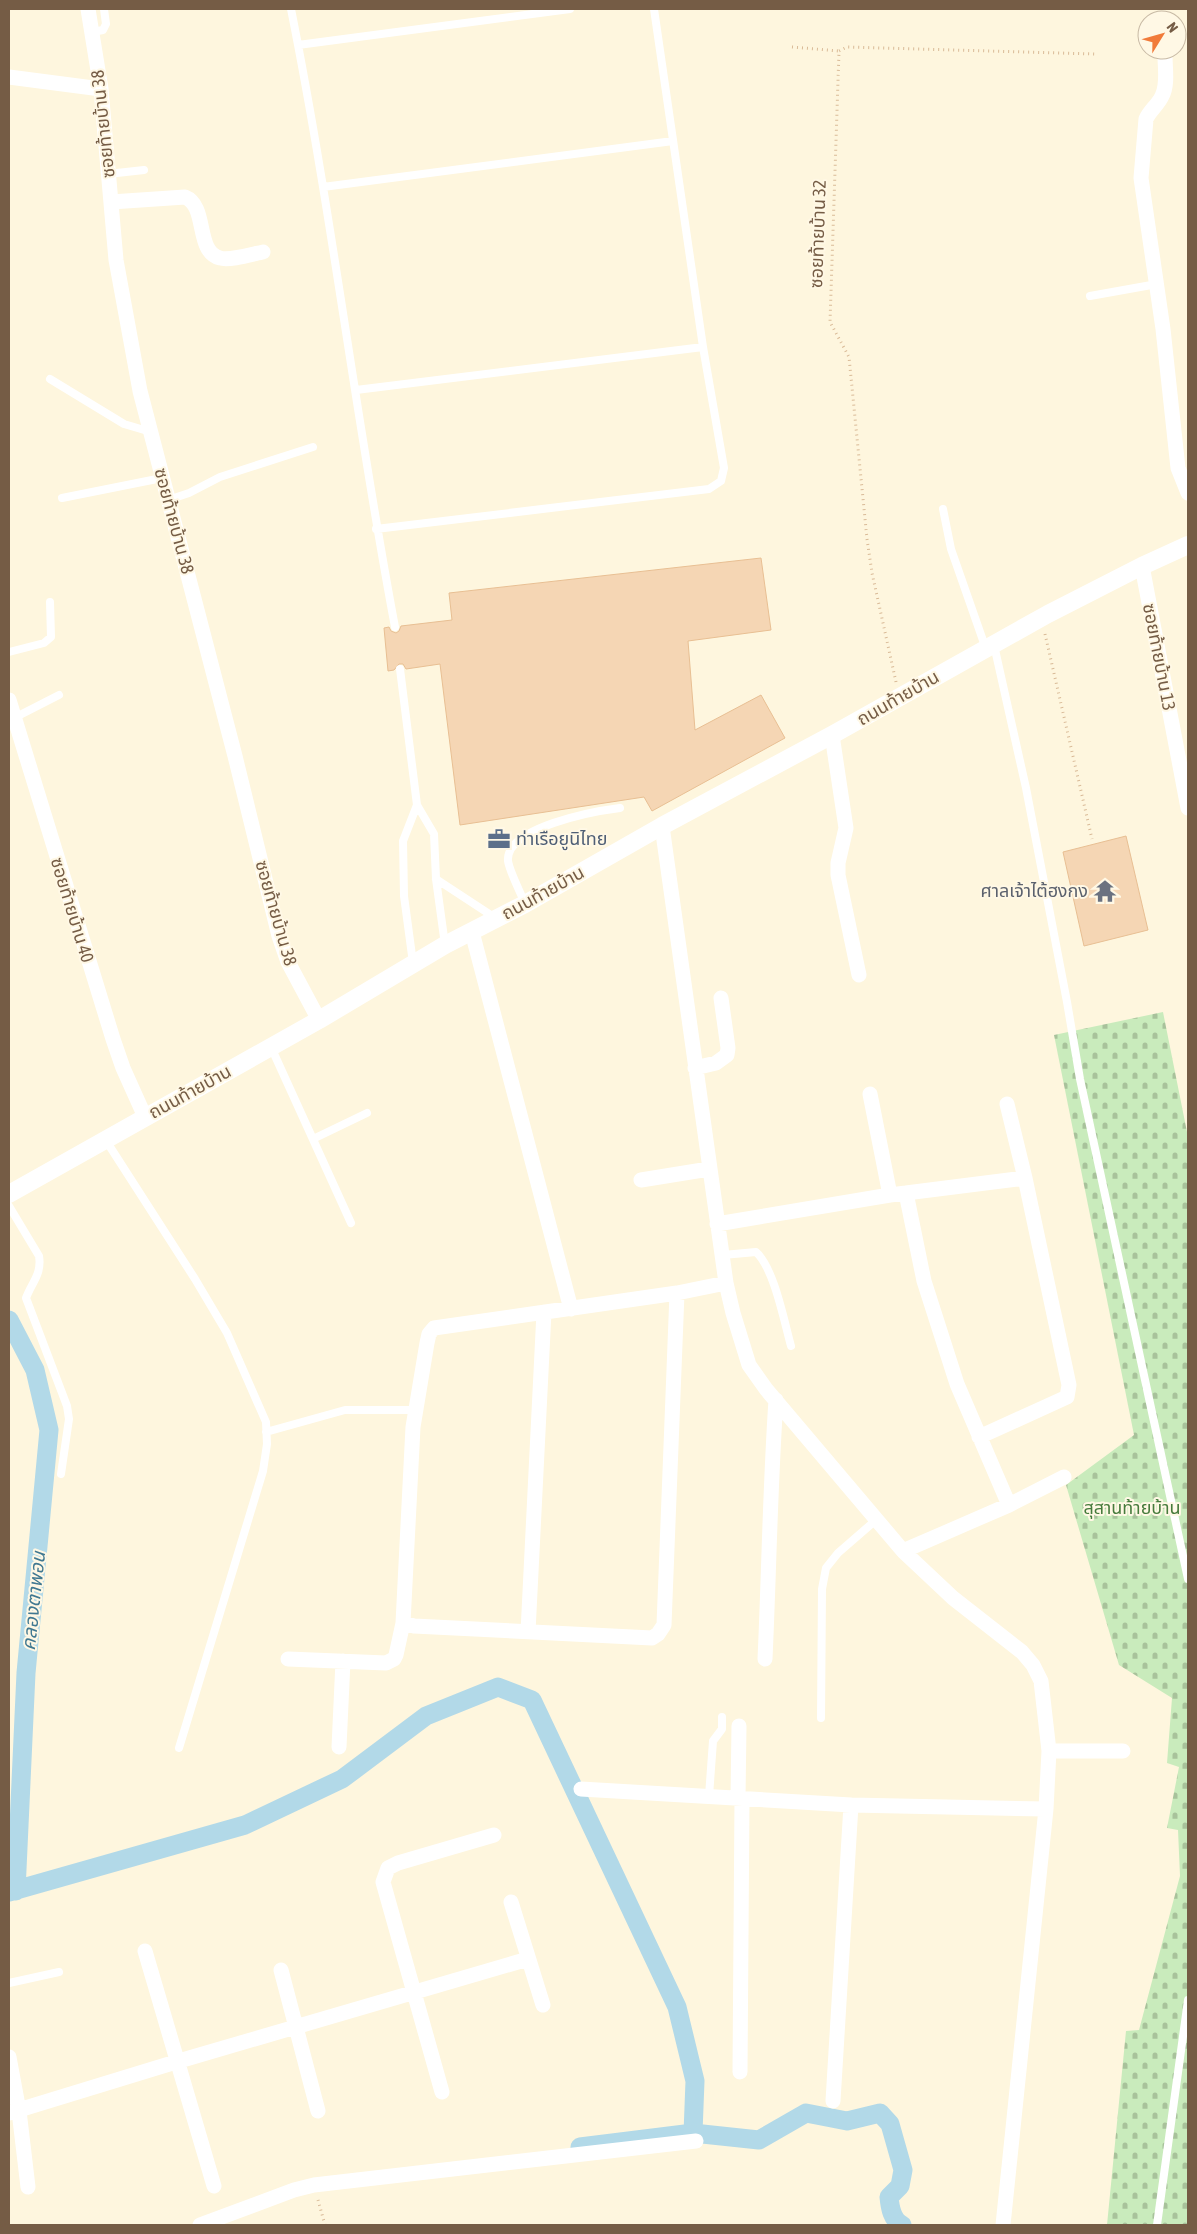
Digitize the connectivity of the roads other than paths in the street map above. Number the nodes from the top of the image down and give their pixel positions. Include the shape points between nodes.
1 (88, 9) edge
2 (104, 9) edge
3 (291, 9) edge
4 (570, 9) edge
5 (654, 9) edge
6 (92, 32) junction
7 (298, 45) junction
8 (1165, 60) edge
9 (9, 77) edge
10 (100, 89) junction
11 (673, 141) junction
12 (144, 170) dead end
13 (108, 174) junction
14 (323, 186) junction
15 (111, 202) junction
16 (263, 252) dead end
17 (1157, 284) junction
18 (1090, 296) dead end
19 (703, 347) junction
20 (50, 379) dead end
21 (356, 390) junction
22 (151, 432) junction
23 (313, 447) dead end
24 (162, 478) junction
25 (1188, 493) edge
26 (62, 498) dead end
27 (168, 500) junction
28 (944, 509) dead end
29 (376, 529) junction
30 (1188, 545) edge
31 (1142, 566) junction
32 (50, 602) dead end
33 (395, 626) dead end
34 (990, 647) junction
35 (9, 652) edge
36 (400, 670) dead end
37 (59, 695) dead end
38 (10, 706) edge
39 (832, 735) junction
40 (417, 805) junction
41 (620, 808) dead end
42 (1188, 808) edge
43 (662, 826) junction
44 (436, 879) junction
45 (525, 904) junction
46 (497, 919) junction
47 (472, 932) junction
48 (445, 945) junction
49 (413, 963) junction
50 (859, 975) dead end
51 (721, 998) dead end
52 (319, 1020) junction
53 (271, 1046) junction
54 (695, 1068) junction
55 (870, 1094) dead end
56 (1007, 1104) dead end
57 (367, 1113) dead end
58 (145, 1116) junction
59 (105, 1139) junction
60 (313, 1139) junction
61 (709, 1169) junction
62 (1025, 1178) junction
63 (641, 1180) dead end
64 (906, 1193) junction
65 (9, 1194) edge
66 (890, 1195) junction
67 (9, 1206) edge
68 (351, 1223) dead end
69 (717, 1224) junction
70 (723, 1255) junction
71 (726, 1282) junction
72 (678, 1293) junction
73 (571, 1309) junction
74 (544, 1312) junction
75 (791, 1346) dead end
76 (776, 1400) junction
77 (416, 1410) junction
78 (266, 1432) junction
79 (979, 1437) junction
80 (61, 1474) dead end
81 (1064, 1477) dead end
82 (1008, 1505) junction
83 (876, 1520) junction
84 (904, 1551) junction
85 (1188, 1579) edge
86 (402, 1623) junction
87 (528, 1632) junction
88 (288, 1659) dead end
89 (765, 1659) dead end
90 (344, 1661) junction
91 (722, 1717) dead end
92 (821, 1718) dead end
93 (738, 1726) dead end
94 (338, 1747) dead end
95 (178, 1748) dead end
96 (1049, 1750) junction
97 (1124, 1751) dead end
98 (581, 1789) dead end
99 (709, 1796) junction
100 (740, 1798) junction
101 (850, 1805) junction
102 (1046, 1809) junction
103 (494, 1835) dead end
104 (511, 1902) dead end
105 (145, 1951) dead end
106 (528, 1959) junction
107 (281, 1970) dead end
108 (59, 1972) dead end
109 (9, 1983) edge
110 (415, 1992) junction
111 (1188, 2000) edge
112 (543, 2005) dead end
113 (295, 2026) junction
114 (9, 2057) edge
115 (179, 2061) junction
116 (740, 2072) dead end
117 (442, 2092) dead end
118 (833, 2101) dead end
119 (318, 2111) dead end
120 (14, 2112) edge
121 (696, 2141) dead end
122 (214, 2186) dead end
123 (28, 2187) dead end
124 (200, 2225) edge
125 (1003, 2225) edge
126 (1157, 2225) edge

1 - 6 street, ซอยท้ายบ้าน 38
2 - 6 lane via 106,24 102,30
3 - 7 lane
4 - 7 lane
5 - 11 lane
6 - 10 street, ซอยท้ายบ้าน 38
7 - 14 lane
8 - 17 street via 1165,90 1146,119 1141,178
9 - 10 street
10 - 13 street, ซอยท้ายบ้าน 38
11 - 14 lane
11 - 19 lane
12 - 13 lane
13 - 15 street, ซอยท้ายบ้าน 38
14 - 21 lane
15 - 16 street via 184,197 196,206 211,253 221,259
15 - 22 street, ซอยท้ายบ้าน 38 via 116,260 140,391
17 - 18 lane
17 - 25 street via 1178,468
19 - 21 lane
19 - 29 lane via 724,468 721,481 709,489
20 - 22 lane via 124,424
21 - 29 lane
22 - 24 street, ซอยท้ายบ้าน 38
23 - 27 lane via 220,477
24 - 26 lane
24 - 27 street, ซอยท้ายบ้าน 38
27 - 52 street, ซอยท้ายบ้าน 38 via 279,936 288,962
28 - 34 lane via 951,549
29 - 33 lane
30 - 31 street, ถนนท้ายบ้าน
31 - 34 street, ถนนท้ายบ้าน
31 - 42 street, ซอยท้ายบ้าน 13
32 - 35 lane via 51,637 44,643
34 - 39 street, ถนนท้ายบ้าน
34 - 85 lane via 1026,788 1080,1079
36 - 40 lane
37 - 38 lane
38 - 58 street, ซอยท้ายบ้าน 40 via 122,1068
39 - 43 street, ถนนท้ายบ้าน
39 - 50 street via 846,828 838,875
40 - 44 lane via 434,834
40 - 49 lane via 403,841 404,896
41 - 45 lane via 590,812 554,823 520,839 508,860
43 - 45 street, ถนนท้ายบ้าน
43 - 54 street
44 - 46 lane
44 - 48 lane
45 - 46 street, ถนนท้ายบ้าน
46 - 47 street, ถนนท้ายบ้าน
47 - 48 street, ถนนท้ายบ้าน
47 - 73 street
48 - 49 street, ถนนท้ายบ้าน
49 - 52 street, ถนนท้ายบ้าน
51 - 54 street via 727,1055 716,1063
52 - 53 street, ถนนท้ายบ้าน
53 - 58 street, ถนนท้ายบ้าน
53 - 60 lane
54 - 61 street
55 - 66 street
56 - 62 street
57 - 60 lane
58 - 59 street, ถนนท้ายบ้าน
59 - 65 street, ถนนท้ายบ้าน
59 - 78 lane via 227,1333 266,1422
60 - 68 lane
61 - 63 street
61 - 69 street
62 - 64 street
62 - 79 street via 1069,1385 1067,1397
64 - 66 street
64 - 79 street via 924,1281 957,1384
66 - 69 street
67 - 80 lane via 39,1256 41,1265 26,1298 67,1406 69,1419
69 - 70 street
70 - 71 street
70 - 75 lane via 756,1252 762,1257
71 - 72 street
71 - 76 street via 749,1365
72 - 73 street
72 - 87 street via 664,1625 652,1638
73 - 74 street
74 - 77 street via 434,1328 427,1343
74 - 87 street
76 - 83 street
76 - 89 street
77 - 78 lane via 344,1410
77 - 86 street
78 - 95 lane via 263,1472
79 - 82 street
81 - 82 street
82 - 84 street
83 - 84 street
83 - 92 lane via 838,1553 826,1568 822,1590
84 - 96 street via 953,1598 1022,1652 1033,1665 1041,1680
86 - 87 street
86 - 90 street via 396,1655 391,1661
88 - 90 street
90 - 94 street
91 - 99 lane via 722,1729 713,1741
93 - 100 street
96 - 97 street
96 - 102 street
98 - 99 street
99 - 100 street
100 - 101 street
100 - 116 street
101 - 102 street
101 - 118 street
102 - 125 street
103 - 110 street via 388,1868 383,1882
104 - 106 street
105 - 115 street
106 - 110 street
106 - 112 street
107 - 113 street
108 - 109 lane
110 - 113 street
110 - 117 street
111 - 126 lane
113 - 115 street
113 - 119 street
114 - 120 street
115 - 120 street
115 - 122 street
120 - 123 street
121 - 124 street via 314,2185

